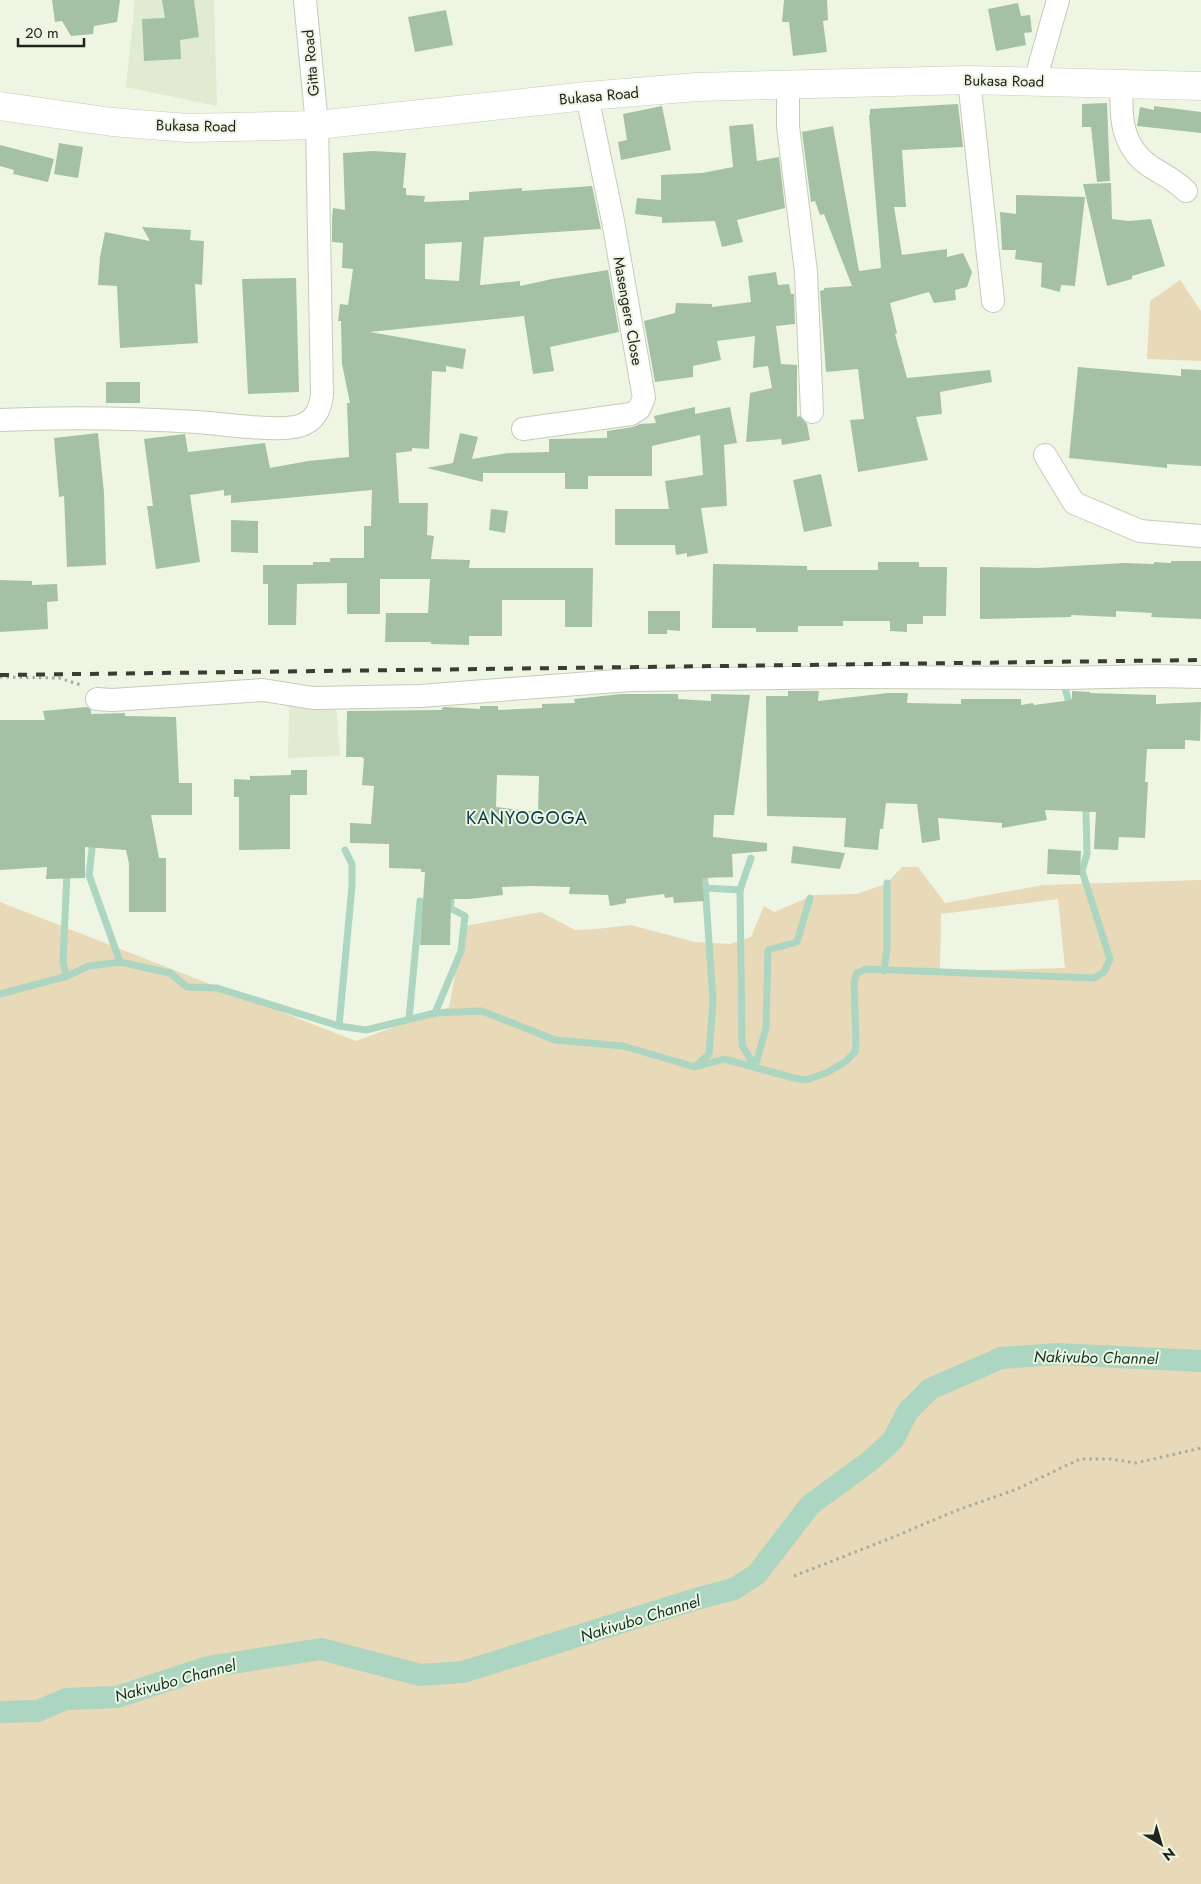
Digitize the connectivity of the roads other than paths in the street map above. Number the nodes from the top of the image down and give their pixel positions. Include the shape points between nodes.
1 (305, 0) edge
2 (1058, 0) edge
3 (969, 80) junction
4 (1035, 81) junction
5 (1122, 83) junction
6 (788, 85) junction
7 (1201, 86) edge
8 (588, 96) junction
9 (0, 106) edge
10 (317, 125) junction
11 (1186, 191) dead end
12 (993, 301) dead end
13 (812, 412) dead end
14 (0, 420) edge
15 (523, 429) dead end
16 (1045, 455) dead end
17 (1201, 536) edge
18 (1201, 677) edge
19 (97, 700) road end

1 - 10 street, Gitta Road
2 - 4 street
3 - 4 street, Bukasa Road
3 - 6 street, Bukasa Road
3 - 12 street
4 - 5 street, Bukasa Road
5 - 7 street, Bukasa Road
5 - 11 street via 1124,130 1138,157
6 - 8 street, Bukasa Road via 697,87
6 - 13 street via 788,126 806,272
8 - 10 street, Bukasa Road
8 - 15 street, Masengere Close via 644,398 639,409 631,414
9 - 10 street, Bukasa Road via 112,122 188,128
10 - 14 street, Gitta Road via 322,395 321,408 313,419 299,426 273,427 100,419
16 - 17 street via 1074,503 1140,531
18 - 19 street via 630,680 420,696 313,698 263,690

